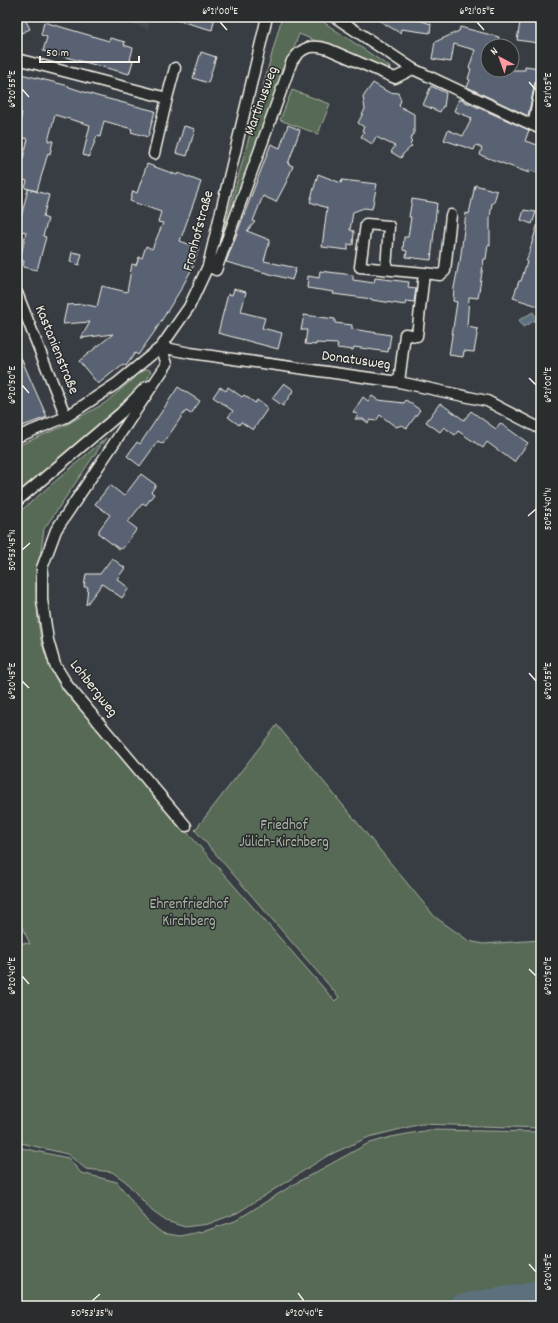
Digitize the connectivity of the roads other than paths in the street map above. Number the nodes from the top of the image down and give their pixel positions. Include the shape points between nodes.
1 (267, 17) edge
2 (335, 17) edge
3 (17, 59) edge
4 (176, 68) dead end
5 (413, 69) junction
6 (541, 86) edge
7 (168, 98) junction
8 (537, 127) edge
9 (154, 154) dead end
10 (451, 215) dead end
11 (208, 266) junction
12 (386, 269) junction
13 (424, 273) junction
14 (17, 293) edge
15 (161, 347) junction
16 (399, 382) junction
17 (154, 384) junction
18 (66, 417) junction
19 (541, 429) edge
20 (17, 437) edge
21 (17, 501) edge
22 (186, 826) dead end

1 - 11 street, Fronhofstraße
2 - 5 street
3 - 7 street
4 - 7 street
5 - 8 street
5 - 11 street, Martinusweg via 395,78 319,46 309,47 298,53 292,61 216,270
6 - 8 street
7 - 9 street
10 - 13 street via 445,271 440,275
11 - 15 street, Fronhofstraße via 189,307
12 - 12 street via 360,267 366,224 389,226
12 - 13 street
13 - 16 street via 417,336 405,334
14 - 18 street, Kastanienstraße
15 - 16 street, Donatusweg
15 - 17 street, Lohbergweg via 167,364
15 - 18 street, Fronhofstraße via 116,384
16 - 19 street, Donatusweg via 488,401
17 - 21 street, Lohbergweg via 145,388 121,413
17 - 22 street, Lohbergweg via 56,530 42,568 42,600 51,653 68,686
18 - 20 street, Fronhofstraße

